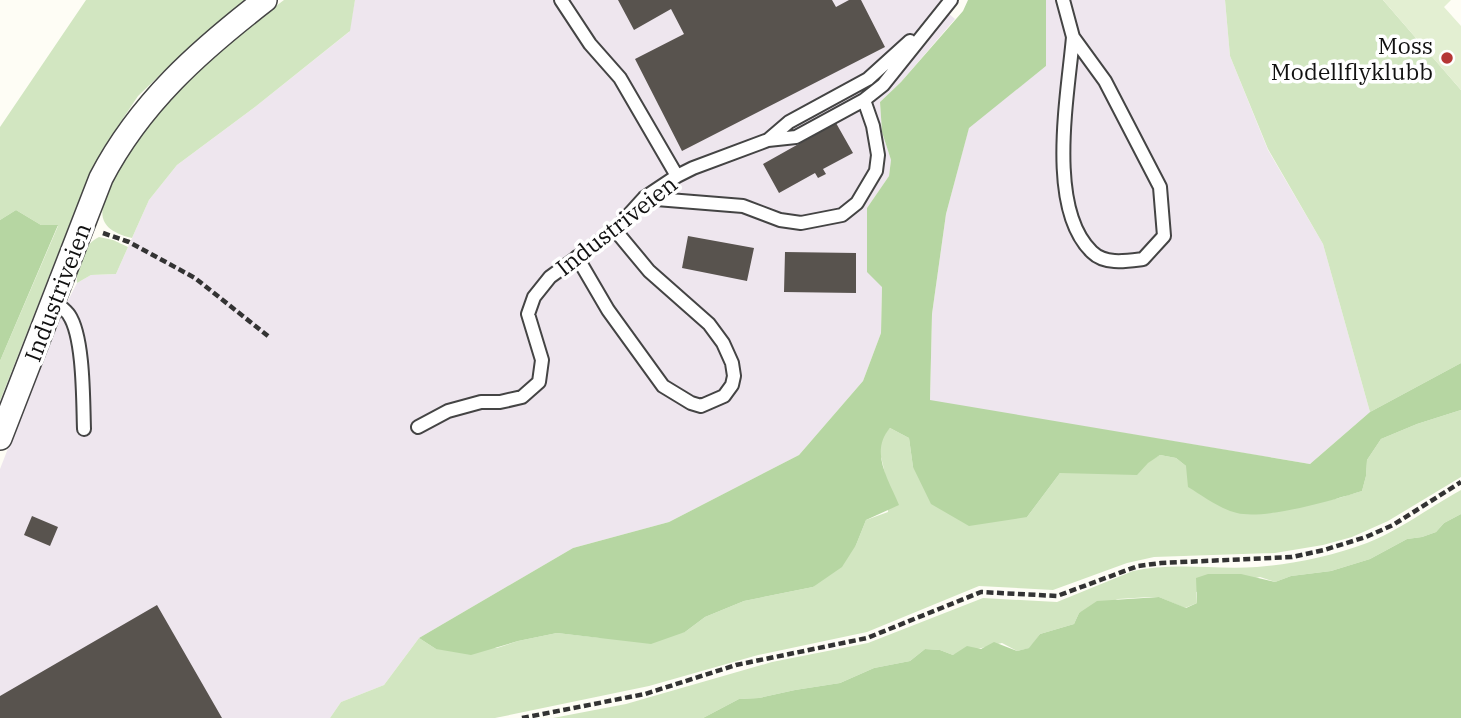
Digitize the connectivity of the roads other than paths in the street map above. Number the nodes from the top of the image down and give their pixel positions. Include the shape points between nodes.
1 (265, 0) edge
2 (561, 0) edge
3 (951, 0) edge
4 (1063, 0) edge
5 (925, 32) junction
6 (1073, 37) junction
7 (864, 100) junction
8 (768, 140) junction
9 (677, 176) junction
10 (644, 198) junction
11 (615, 230) junction
12 (577, 257) junction
13 (53, 300) junction
14 (418, 427) dead end
15 (85, 429) dead end
16 (0, 438) edge

1 - 13 street, Industriveien via 176,75 118,145
2 - 9 lane via 620,78
3 - 5 lane, Industriveien
4 - 6 lane
5 - 7 lane, Industriveien via 883,85
5 - 8 lane via 868,79 789,122
6 - 6 lane via 1062,156 1070,219 1093,253 1117,262 1143,259 1164,236 1160,187 1105,81
7 - 8 lane, Industriveien via 796,137
7 - 10 lane via 878,155 876,171 857,203 842,215 801,223 743,206
8 - 9 lane, Industriveien
9 - 10 lane, Industriveien
10 - 11 lane, Industriveien
11 - 12 lane, Industriveien
11 - 12 lane via 649,271 709,324 723,343 734,376 724,396 701,405 663,386 608,310
12 - 14 lane, Industriveien via 550,277 534,296 528,314 542,360 539,382 522,397 448,411
13 - 15 lane via 70,315 77,336
13 - 16 street, Industriveien

